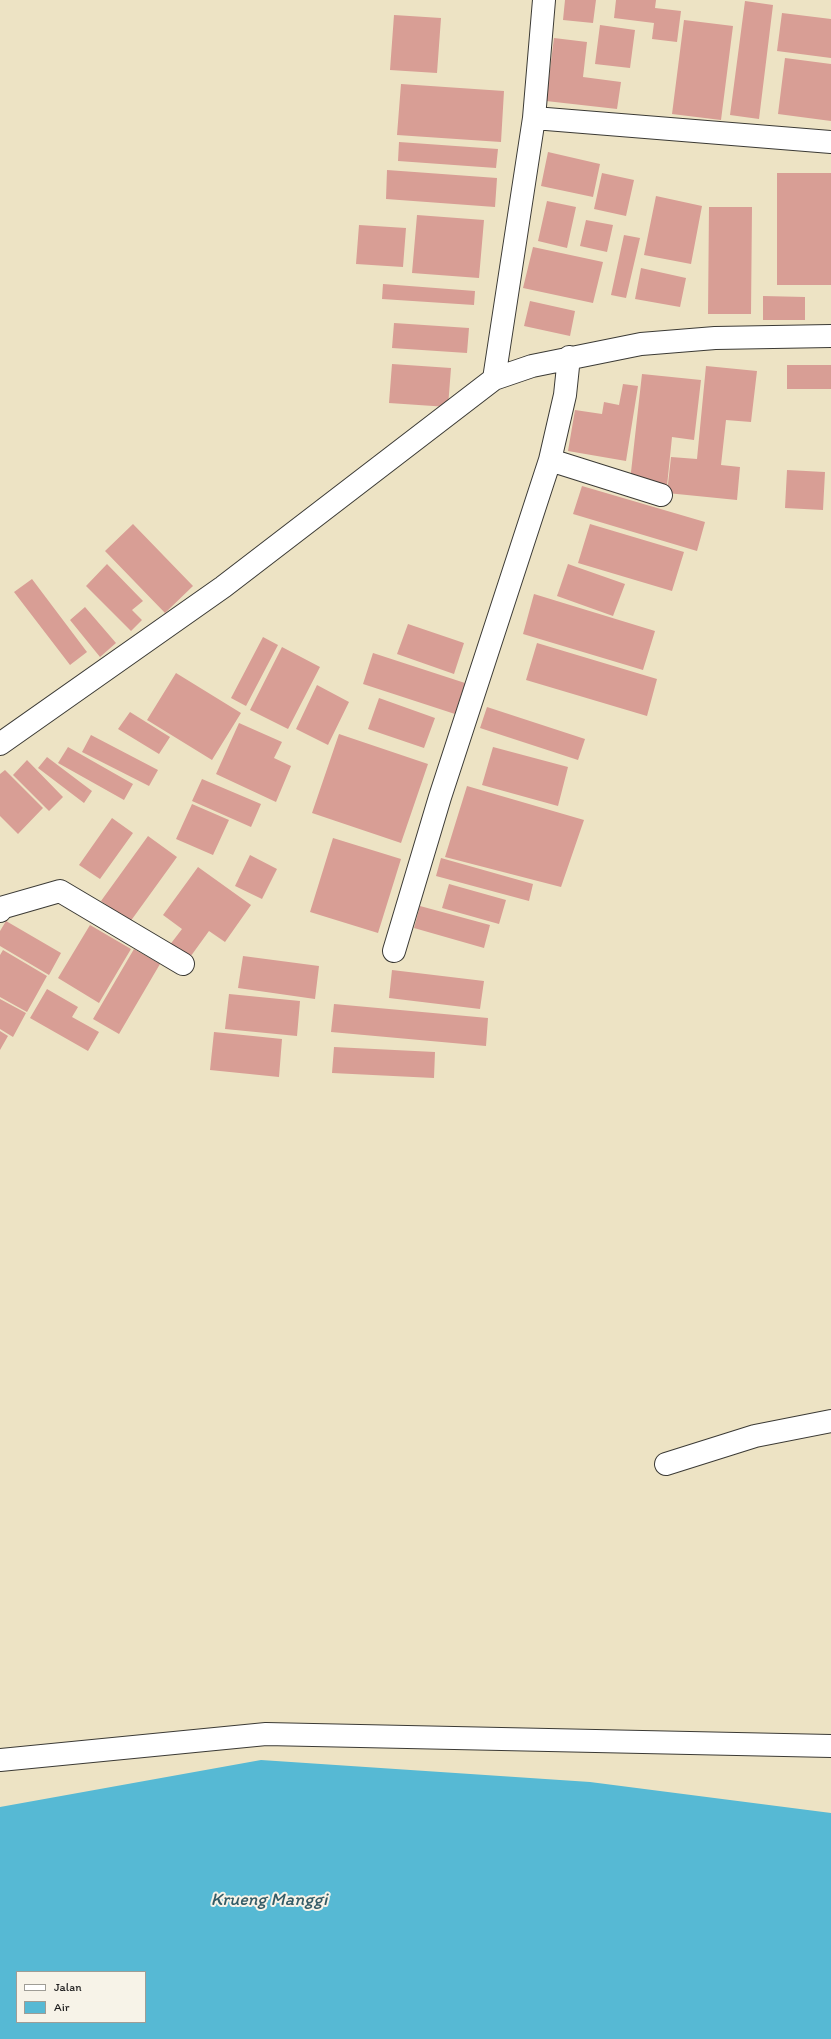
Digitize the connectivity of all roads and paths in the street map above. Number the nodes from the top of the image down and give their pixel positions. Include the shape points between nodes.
1 (544, 0) edge
2 (534, 118) junction
3 (831, 142) edge
4 (831, 336) edge
5 (569, 358) junction
6 (494, 379) junction
7 (550, 460) junction
8 (661, 495) dead end
9 (0, 744) edge
10 (0, 911) edge
11 (394, 951) dead end
12 (183, 964) dead end
13 (831, 1421) edge
14 (666, 1464) dead end
15 (831, 1746) edge
16 (0, 1760) edge

1 - 2 street
2 - 3 street
2 - 6 street
4 - 5 street via 715,338 649,343
5 - 6 street via 532,366
5 - 7 street via 566,395
6 - 9 street via 223,587
7 - 8 street
7 - 11 street via 440,797
10 - 12 street via 2,908 60,891
13 - 14 street via 755,1436
15 - 16 street via 266,1734

